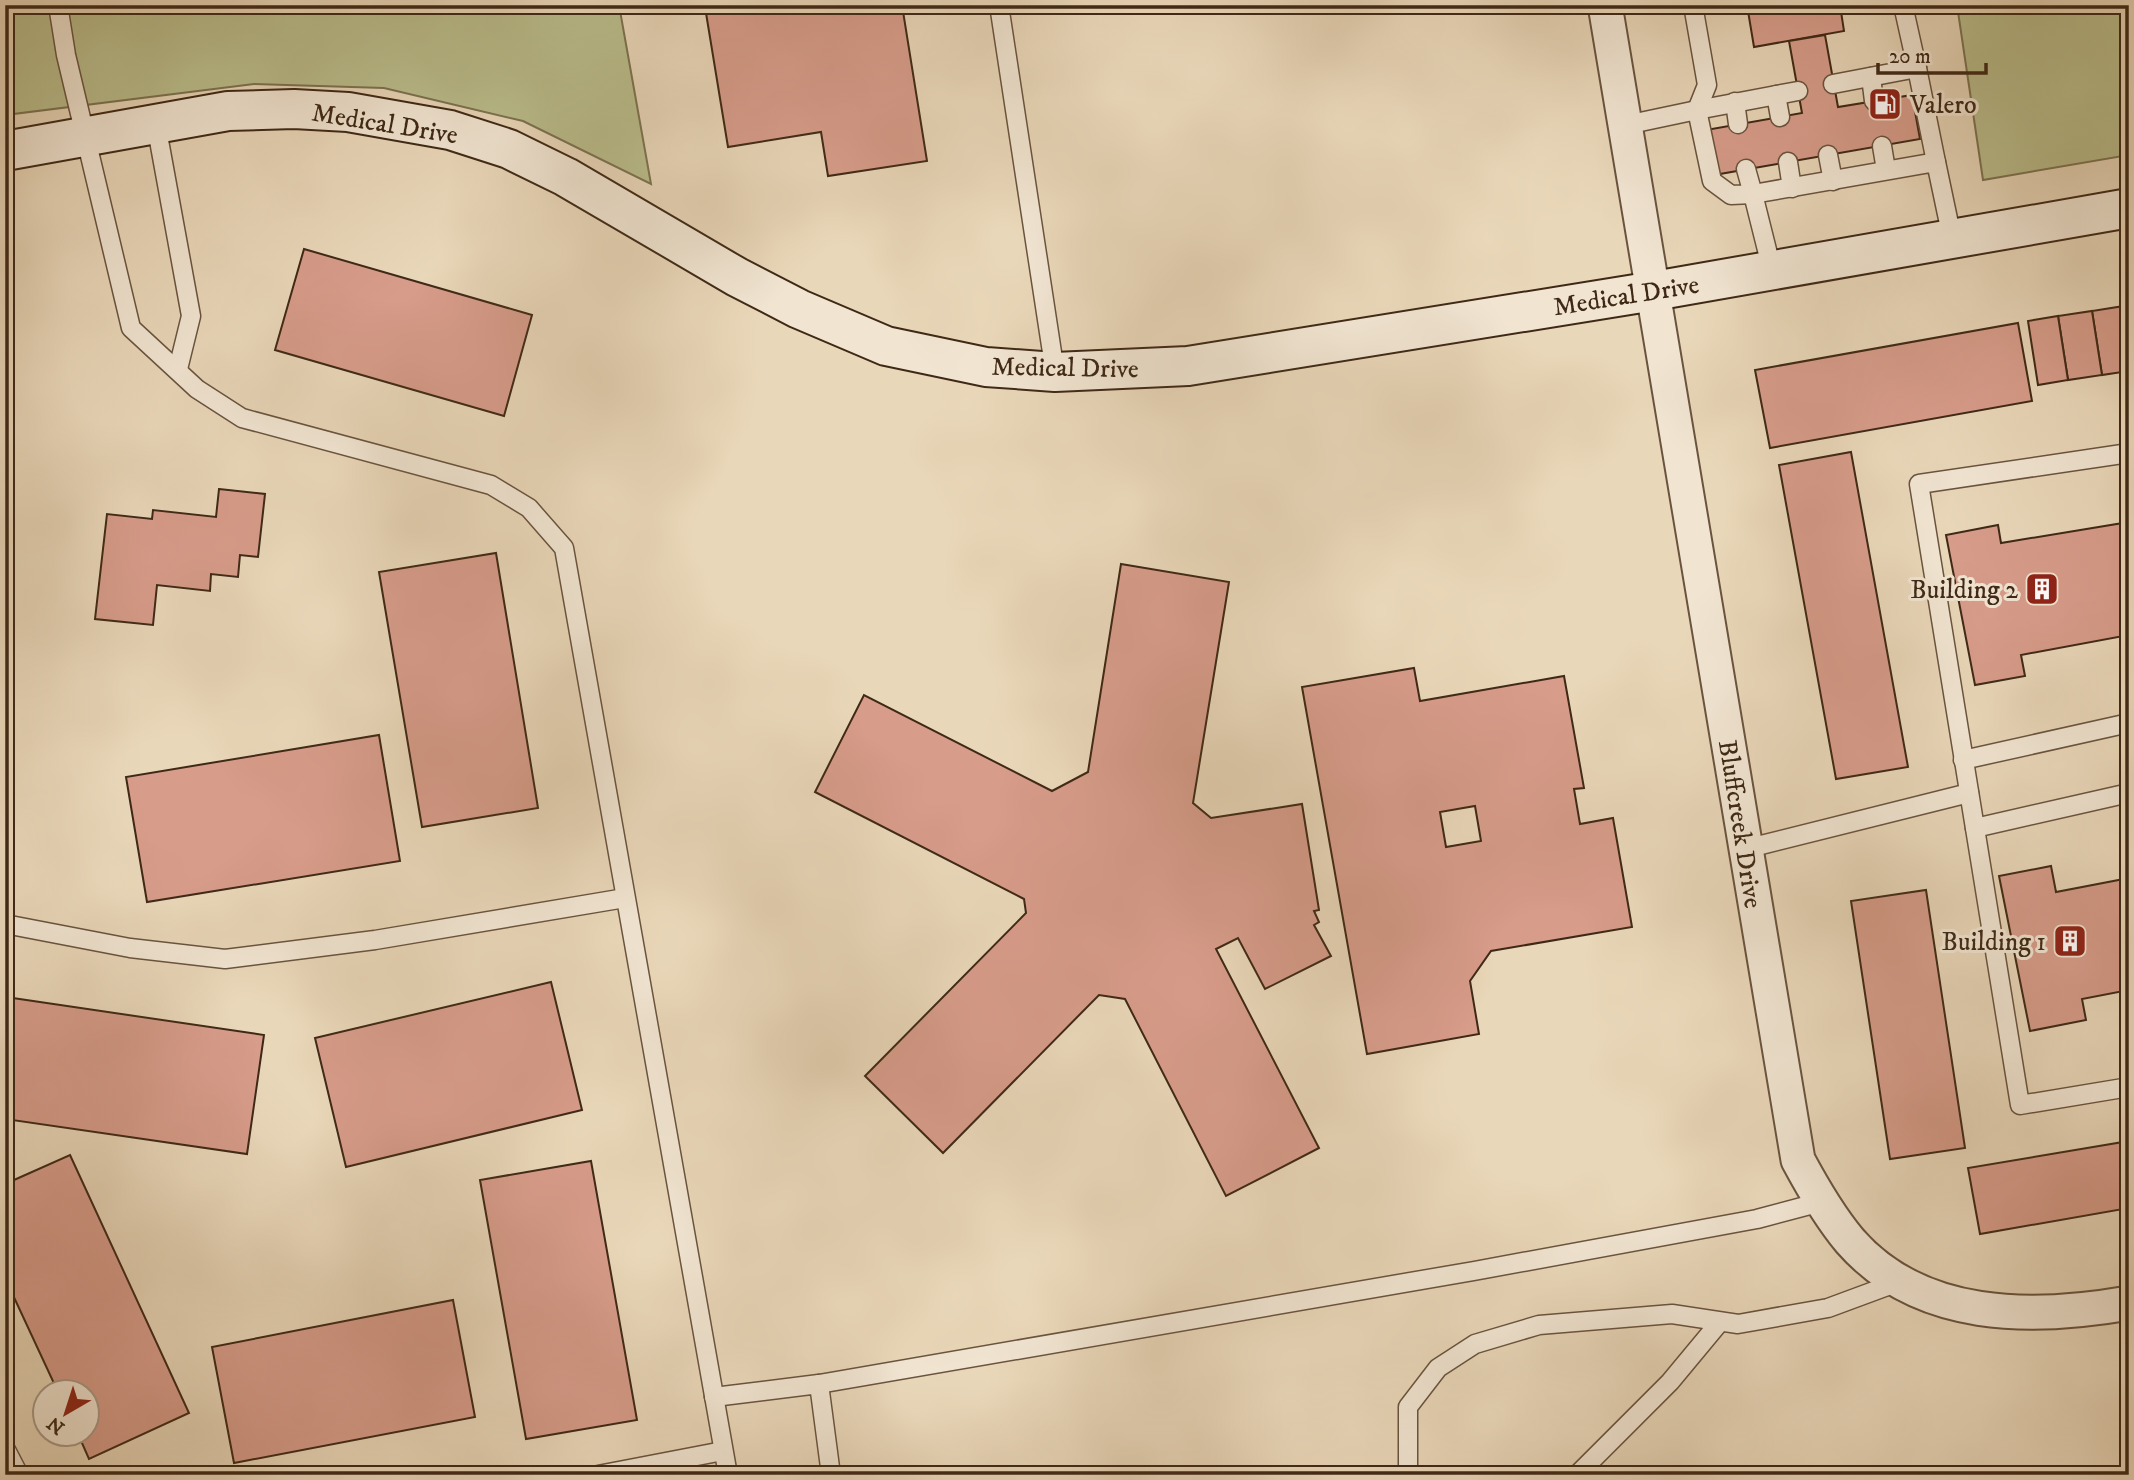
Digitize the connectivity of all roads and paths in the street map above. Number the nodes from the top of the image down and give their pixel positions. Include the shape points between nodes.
1 (58, 5) edge
2 (999, 5) edge
3 (1605, 5) edge
4 (1693, 5) edge
5 (1903, 5) edge
6 (1917, 68) junction
7 (1871, 76) junction
8 (1833, 84) dead end
9 (1798, 91) dead end
10 (1776, 95) junction
11 (1874, 101) dead end
12 (1735, 102) junction
13 (1697, 110) junction
14 (1780, 117) dead end
15 (156, 124) junction
16 (1738, 124) dead end
17 (1626, 125) junction
18 (86, 137) junction
19 (1882, 146) dead end
20 (5, 152) edge
21 (1828, 155) dead end
22 (1788, 162) dead end
23 (1936, 162) junction
24 (1746, 169) dead end
25 (1886, 170) junction
26 (1833, 181) junction
27 (1792, 188) junction
28 (1753, 194) junction
29 (2129, 208) edge
30 (1952, 238) junction
31 (1772, 270) junction
32 (1654, 291) junction
33 (178, 369) junction
34 (1055, 372) junction
35 (2129, 453) edge
36 (2129, 723) edge
37 (1964, 760) junction
38 (1969, 793) junction
39 (2129, 793) edge
40 (1975, 828) junction
41 (1745, 849) junction
42 (625, 898) junction
43 (5, 924) edge
44 (2129, 1087) edge
45 (1821, 1202) junction
46 (1901, 1281) junction
47 (2129, 1303) edge
48 (1718, 1322) junction
49 (820, 1384) junction
50 (714, 1397) junction
51 (5, 1448) edge
52 (723, 1451) junction
53 (19, 1475) edge
54 (598, 1475) edge
55 (728, 1475) edge
56 (831, 1475) edge
57 (1408, 1475) edge
58 (1577, 1475) edge

1 - 18 lane
2 - 34 lane
3 - 17 street, Bluffcreek Drive
4 - 13 lane via 1707,85
5 - 6 lane
6 - 7 lane
6 - 23 lane
7 - 8 lane
7 - 11 lane
9 - 10 lane
10 - 12 lane
10 - 14 lane
12 - 13 lane
12 - 16 lane
13 - 17 lane
13 - 28 lane via 1712,181 1731,195
15 - 18 street, Medical Drive
15 - 33 lane via 191,316
15 - 34 street, Medical Drive via 228,111 294,109 348,112 450,130 509,149 566,177 737,277 886,346 986,367
17 - 32 street, Bluffcreek Drive
18 - 20 street, Medical Drive
18 - 33 lane via 131,328
19 - 25 lane
21 - 26 lane
22 - 27 lane
23 - 25 lane
23 - 30 lane
24 - 28 lane
25 - 26 lane
26 - 27 lane
27 - 28 lane
28 - 31 lane
29 - 30 street, Medical Drive
30 - 31 street, Medical Drive
31 - 32 street, Medical Drive
32 - 34 street, Medical Drive via 1188,366
32 - 41 street, Bluffcreek Drive
33 - 42 lane via 197,389 242,418 491,485 529,508 564,548
35 - 37 lane via 1919,484
36 - 37 lane
37 - 38 lane
38 - 40 lane
38 - 41 lane
39 - 40 lane
40 - 44 lane via 2020,1105
41 - 45 street, Bluffcreek Drive via 1798,1160
42 - 43 lane via 375,940 226,959 130,948
42 - 50 lane
45 - 46 street, Bluffcreek Drive via 1851,1242
45 - 49 lane via 1757,1219
46 - 47 street, Bluffcreek Drive via 1934,1300 1997,1312 2077,1312
46 - 48 lane via 1828,1308 1738,1324
48 - 57 lane via 1672,1314 1539,1325 1475,1345 1438,1368 1408,1407
48 - 58 lane via 1670,1382
49 - 50 lane
49 - 56 lane
50 - 52 lane
51 - 53 lane
52 - 54 lane
52 - 55 lane

